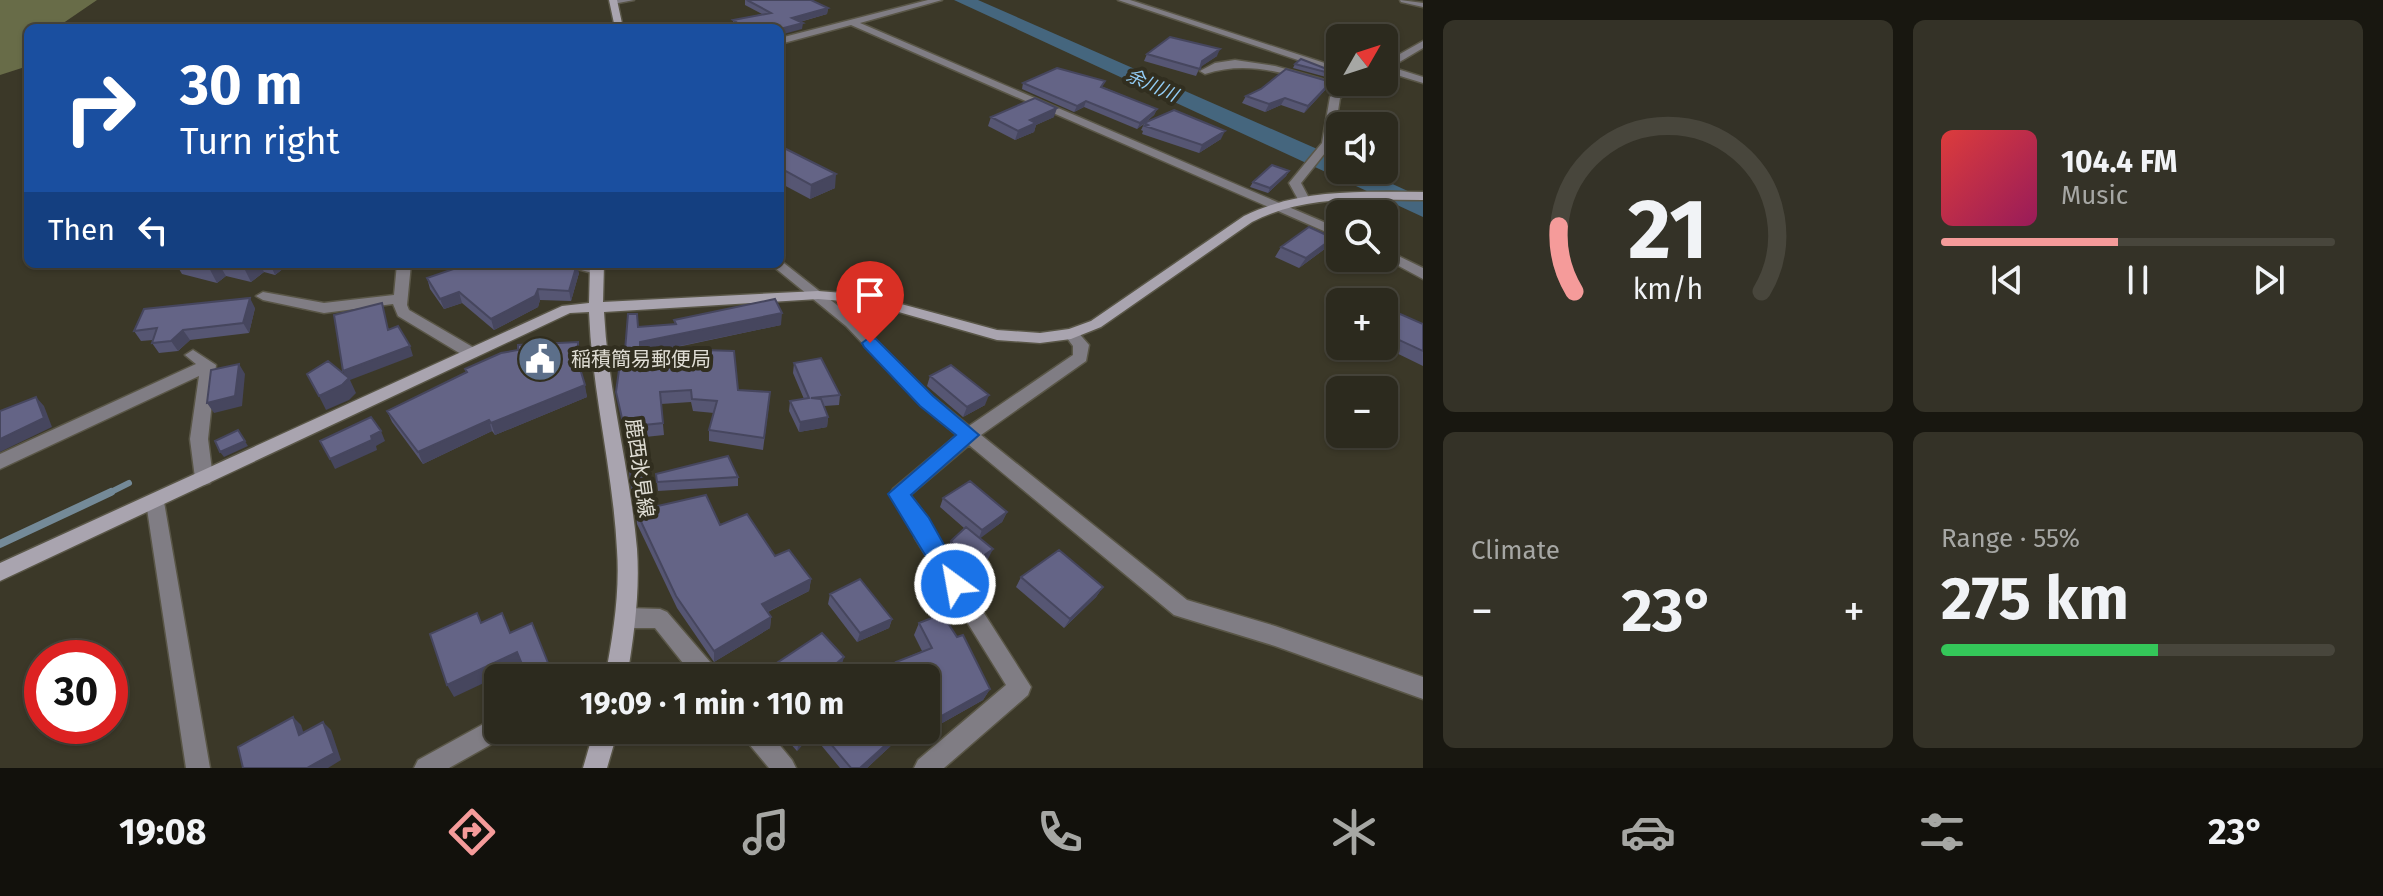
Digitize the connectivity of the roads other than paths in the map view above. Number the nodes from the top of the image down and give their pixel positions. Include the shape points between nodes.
1 (630, 0) edge
2 (937, 0) edge
3 (1122, 0) edge
4 (1404, 0) edge
5 (613, 1) edge
6 (1423, 5) edge
7 (851, 22) junction
8 (618, 24) edge
9 (784, 40) edge
10 (1423, 44) edge
11 (1398, 59) edge
12 (1326, 66) edge
13 (1205, 71) edge
14 (1398, 72) edge
15 (1423, 80) edge
16 (1326, 84) edge
17 (1337, 96) edge
18 (1423, 196) edge
19 (1304, 200) junction
20 (1275, 205) junction
21 (1326, 228) edge
22 (1398, 260) edge
23 (404, 268) edge
24 (597, 268) edge
25 (784, 268) edge
26 (1423, 275) edge
27 (818, 295) junction
28 (263, 296) dead end
29 (402, 298) junction
30 (596, 308) junction
31 (1071, 334) junction
32 (471, 353) junction
33 (193, 355) dead end
34 (208, 365) junction
35 (969, 435) junction
36 (0, 462) edge
37 (204, 478) junction
38 (155, 502) junction
39 (0, 572) edge
40 (627, 618) junction
41 (619, 664) edge
42 (697, 664) edge
43 (1423, 688) edge
44 (484, 736) edge
45 (602, 744) edge
46 (764, 744) edge
47 (198, 768) edge
48 (426, 768) edge
49 (595, 768) edge
50 (784, 768) edge
51 (926, 768) edge

1 - 5 street
2 - 7 street
3 - 12 street
4 - 6 street
5 - 8 street
7 - 9 street
7 - 20 street
10 - 11 street
13 - 16 street via 1218,62 1240,62
14 - 15 street
17 - 19 street via 1327,143 1295,183
18 - 19 street
19 - 20 street
20 - 21 street
20 - 31 street via 1096,324
22 - 26 street
23 - 29 street
24 - 30 street, 鹿西氷見線
25 - 27 street
27 - 30 street
27 - 31 street via 868,299 997,335
27 - 35 street
28 - 29 street via 324,308
29 - 32 street via 403,313
30 - 32 street via 567,309
30 - 40 street, 鹿西氷見線 via 627,550
31 - 35 street via 1081,345 1081,357
32 - 37 street
33 - 34 street
34 - 36 street
34 - 37 street via 199,439
35 - 43 street via 1181,608
35 - 51 street via 899,494 1020,687
37 - 38 street
38 - 39 street
38 - 47 street
40 - 41 street, 鹿西氷見線
40 - 42 street via 660,619
44 - 48 street
45 - 49 street
46 - 50 street

